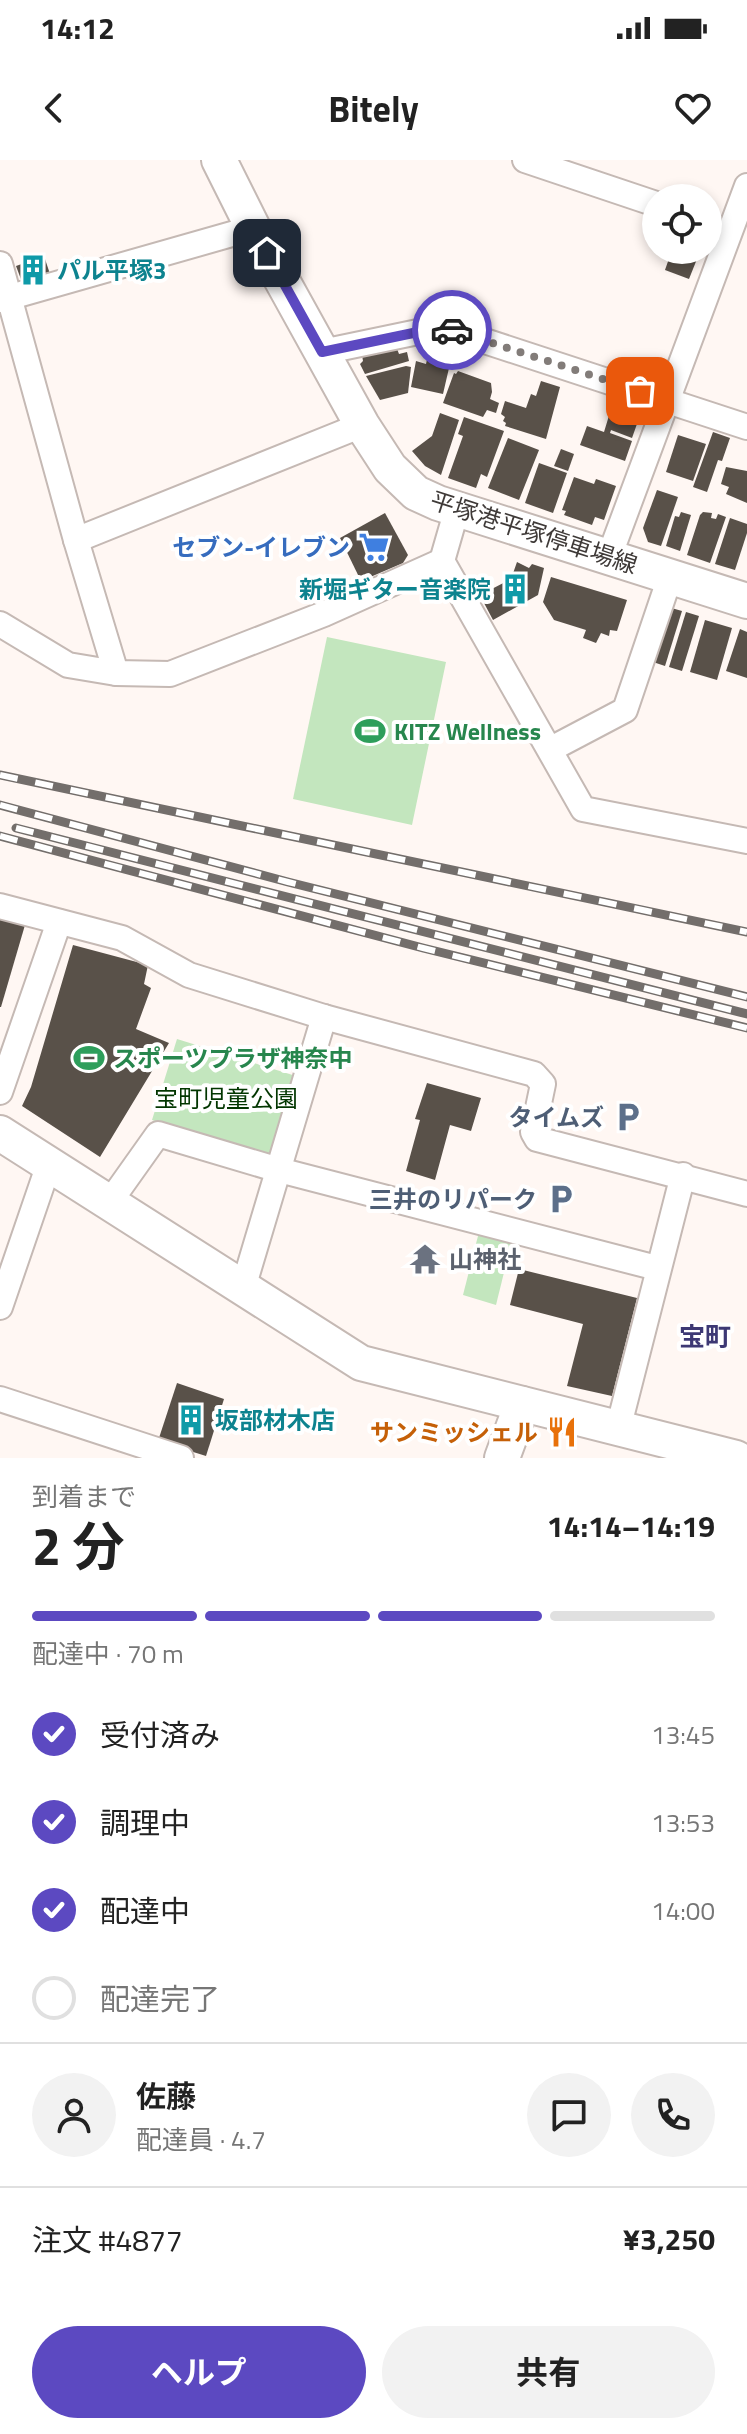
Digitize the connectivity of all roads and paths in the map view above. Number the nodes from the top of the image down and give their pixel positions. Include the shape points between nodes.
1 (219, 160) edge
2 (534, 161) edge
3 (747, 186) edge
4 (642, 199) edge
5 (253, 228) junction
6 (739, 232) edge
7 (0, 264) edge
8 (5, 298) edge
9 (322, 352) junction
10 (668, 400) junction
11 (362, 425) junction
12 (747, 427) edge
13 (457, 509) junction
14 (76, 540) junction
15 (609, 557) junction
16 (442, 561) junction
17 (670, 577) junction
18 (747, 601) edge
19 (0, 624) edge
20 (116, 673) junction
21 (551, 749) junction
22 (746, 836) edge
23 (0, 906) edge
24 (59, 922) junction
25 (324, 1017) junction
26 (0, 1092) edge
27 (0, 1133) edge
28 (49, 1164) junction
29 (279, 1170) junction
30 (683, 1175) junction
31 (747, 1194) edge
32 (109, 1203) junction
33 (11, 1237) edge
34 (657, 1268) junction
35 (243, 1288) junction
36 (0, 1307) edge
37 (0, 1399) edge
38 (522, 1404) junction
39 (618, 1429) junction
40 (181, 1458) edge
41 (502, 1458) edge
42 (736, 1458) edge

1 - 5 street, 平塚港平塚停車場線
2 - 4 street
3 - 6 street
5 - 8 street
5 - 9 street, 平塚港平塚停車場線
6 - 10 street
7 - 8 street
8 - 14 street
9 - 10 street via 442,327
9 - 11 street, 平塚港平塚停車場線
10 - 12 street
10 - 15 street
11 - 13 street, 平塚港平塚停車場線 via 390,468 416,493
11 - 14 street
13 - 15 street, 平塚港平塚停車場線
13 - 16 street
14 - 20 street
15 - 17 street, 平塚港平塚停車場線
16 - 20 street via 170,674
16 - 21 street
17 - 18 street, 平塚港平塚停車場線
17 - 21 street via 625,710
19 - 20 street via 68,665
21 - 22 street via 583,809
23 - 24 street
24 - 25 street via 122,938 189,975
24 - 26 street
25 - 29 street
25 - 30 street via 534,1074 543,1087 535,1138
27 - 28 street
28 - 32 street
28 - 33 street
29 - 32 street via 158,1134
29 - 34 street
29 - 35 street
30 - 31 street
30 - 34 street
32 - 35 street
33 - 36 street
34 - 39 street
35 - 38 street via 361,1363
37 - 40 street
38 - 39 street
38 - 41 street
39 - 42 street

